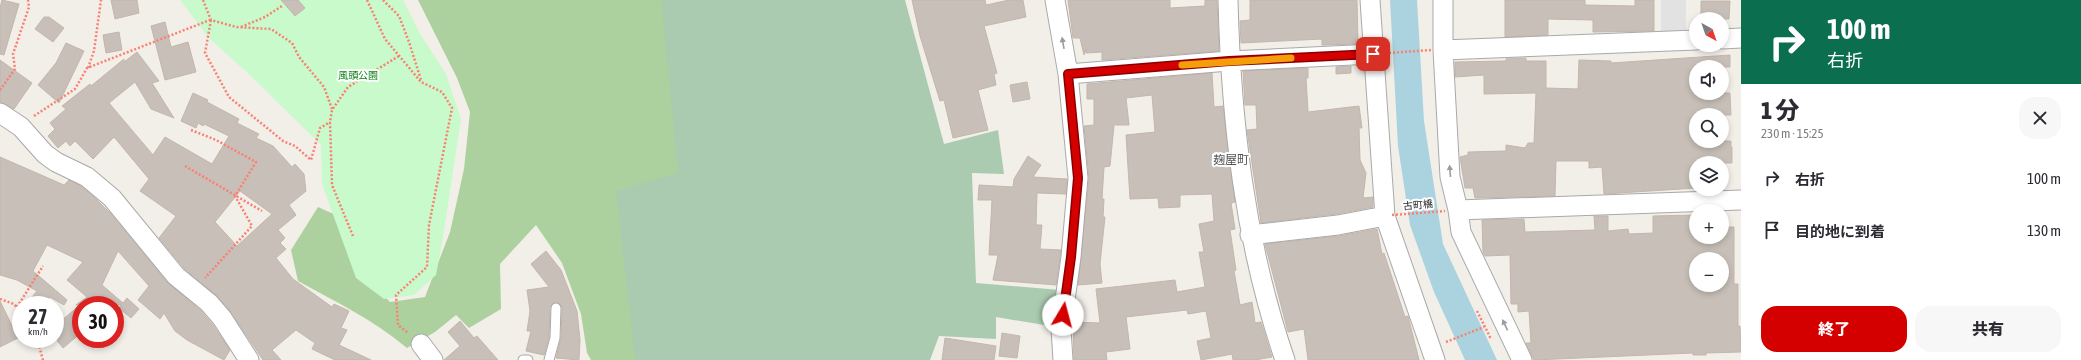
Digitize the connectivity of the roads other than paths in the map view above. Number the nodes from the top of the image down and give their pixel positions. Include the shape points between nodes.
1 (1055, 0) edge
2 (1228, 0) edge
3 (1370, 0) edge
4 (1443, 0) edge
5 (1729, 38) edge
6 (1741, 38) edge
7 (1689, 40) edge
8 (1438, 50) junction
9 (1377, 53) junction
10 (1229, 61) junction
11 (1068, 74) junction
12 (0, 113) edge
13 (1741, 200) edge
14 (1451, 210) junction
15 (1388, 215) junction
16 (1250, 235) junction
17 (556, 308) dead end
18 (421, 344) road end
19 (1438, 352) edge
20 (249, 360) edge
21 (433, 360) edge
22 (523, 360) edge
23 (528, 360) edge
24 (549, 360) edge
25 (1063, 360) edge
26 (1285, 360) edge
27 (1522, 360) edge

11 -> 1 street
2 - 10 street
3 - 9 street
4 - 8 street
5 - 6 street
7 - 8 street
14 -> 8 street
9 - 10 street
9 - 15 street
10 - 11 street
10 - 16 street via 1237,148
11 - 25 street via 1078,178 1061,329
12 - 20 street via 21,127 45,154 87,177 112,198 176,276 209,303 222,318
13 - 14 street
27 -> 14 street
15 - 16 street via 1338,225
15 - 19 street
16 - 26 street
17 - 24 lane via 555,338
18 - 21 street
22 - 23 lane

